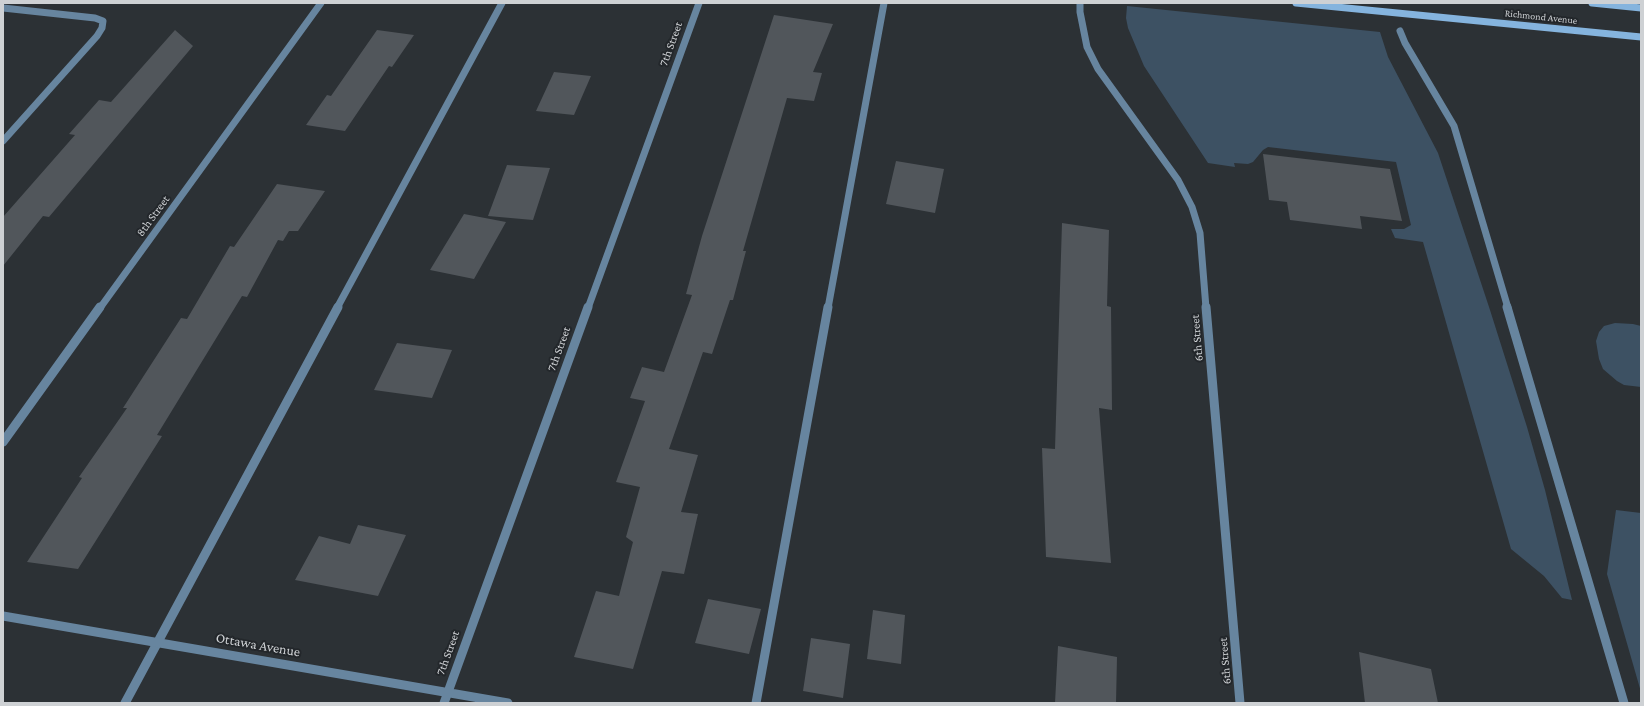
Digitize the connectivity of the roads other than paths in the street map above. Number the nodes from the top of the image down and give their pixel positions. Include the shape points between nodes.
1 (321, 3) edge
2 (502, 3) edge
3 (699, 3) edge
4 (884, 3) edge
5 (1080, 3) edge
6 (1296, 3) edge
7 (1592, 3) edge
8 (3, 8) edge
9 (1641, 8) edge
10 (1400, 31) dead end
11 (1641, 37) edge
12 (3, 141) edge
13 (3, 442) edge
14 (3, 616) edge
15 (158, 643) junction
16 (448, 692) junction
17 (125, 703) edge
18 (444, 703) edge
19 (508, 703) edge
20 (756, 703) edge
21 (1240, 703) edge
22 (1624, 703) edge

1 - 13 street, 8th Street
2 - 15 street
3 - 16 street, 7th Street
4 - 20 street
5 - 21 street, 6th Street via 1087,47 1130,116 1178,180 1192,207 1200,233
6 - 11 main road, Richmond Avenue
7 - 9 main road
8 - 12 street via 103,21 97,36
10 - 22 street via 1454,126
14 - 15 street, Ottawa Avenue
15 - 16 street, Ottawa Avenue
15 - 17 street
16 - 18 street, 7th Street
16 - 19 street, Ottawa Avenue

